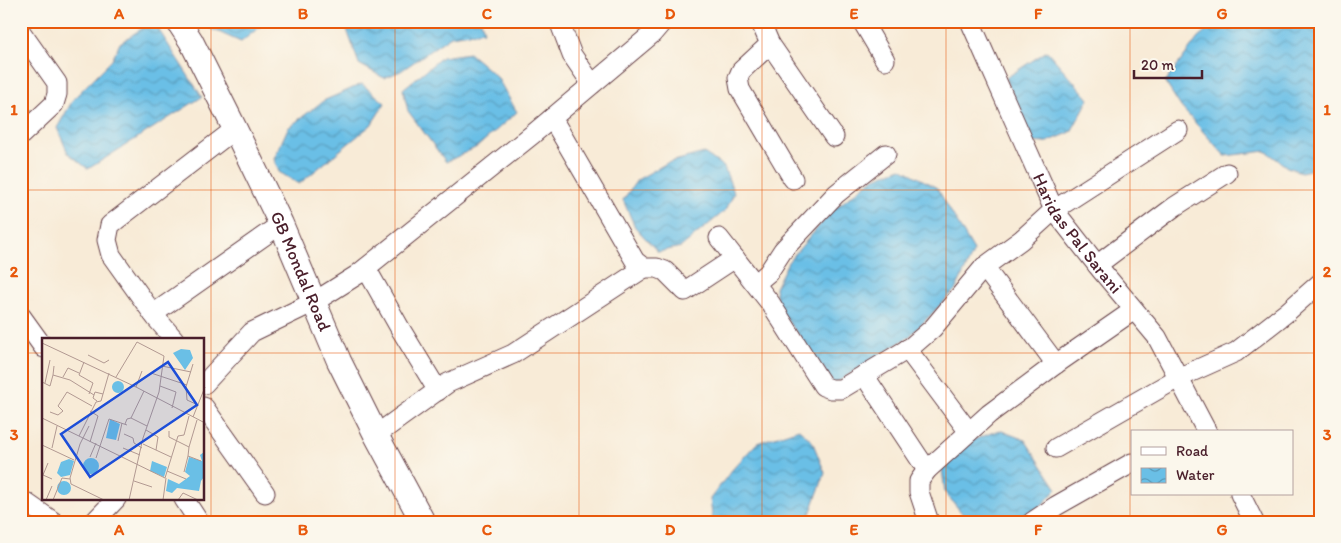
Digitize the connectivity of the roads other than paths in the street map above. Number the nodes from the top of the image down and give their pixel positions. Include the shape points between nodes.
1 (178, 21) edge
2 (559, 21) edge
3 (663, 21) edge
4 (760, 21) edge
5 (862, 21) edge
6 (970, 21) edge
7 (21, 32) edge
8 (770, 44) junction
9 (885, 60) dead end
10 (592, 84) junction
11 (552, 118) junction
12 (235, 129) junction
13 (1178, 130) dead end
14 (21, 135) edge
15 (834, 137) dead end
16 (886, 154) dead end
17 (1227, 174) dead end
18 (794, 179) dead end
19 (1054, 210) junction
20 (281, 224) junction
21 (719, 238) dead end
22 (736, 258) junction
23 (1097, 265) junction
24 (984, 267) junction
25 (366, 268) junction
26 (644, 268) junction
27 (756, 283) junction
28 (1320, 283) edge
29 (314, 302) junction
30 (1134, 310) junction
31 (153, 314) junction
32 (21, 316) edge
33 (173, 338) edge
34 (42, 345) edge
35 (907, 349) junction
36 (1056, 364) junction
37 (864, 375) junction
38 (1178, 378) junction
39 (205, 380) edge
40 (438, 391) junction
41 (205, 408) edge
42 (1199, 429) edge
43 (969, 432) junction
44 (376, 435) junction
45 (1056, 448) dead end
46 (1131, 464) edge
47 (928, 470) junction
48 (265, 493) dead end
49 (1241, 496) edge
50 (21, 499) edge
51 (115, 500) edge
52 (185, 500) edge
53 (415, 519) edge
54 (54, 522) edge
55 (94, 522) edge
56 (199, 522) edge
57 (929, 522) edge
58 (1032, 522) edge
59 (1254, 522) edge

1 - 12 street, GB Mondal Road
2 - 10 street via 572,55
3 - 10 street
4 - 8 street
5 - 9 street
6 - 19 street, Haridas Pal Sarani
7 - 14 street via 56,83 57,94 54,104
8 - 15 street
8 - 18 street via 741,71 738,78 740,89
10 - 11 street
11 - 25 street
11 - 26 street via 635,261
12 - 20 street, GB Mondal Road
12 - 31 street via 110,226 107,240 111,255
13 - 19 street
16 - 27 street via 836,194
17 - 23 street via 1174,207
19 - 23 street, Haridas Pal Sarani
19 - 24 street
20 - 29 street, GB Mondal Road
20 - 31 street
21 - 22 street
22 - 26 street via 685,291 666,271
22 - 27 street
23 - 30 street, Haridas Pal Sarani
24 - 35 street via 933,328
24 - 36 street
25 - 29 street
25 - 40 street
26 - 40 street via 513,354
27 - 37 street via 823,386 841,389
28 - 38 street via 1236,352
29 - 39 street via 252,332
29 - 44 street, GB Mondal Road via 338,361
30 - 36 street
30 - 38 street, Haridas Pal Sarani via 1157,337
31 - 33 street
32 - 34 street
35 - 37 street
35 - 43 street
36 - 43 street
37 - 47 street
38 - 42 street, Haridas Pal Sarani
38 - 45 street
40 - 44 street
41 - 48 street
43 - 47 street
44 - 53 street, GB Mondal Road
46 - 58 street
47 - 57 street via 919,481 919,492
49 - 59 street
50 - 54 street
51 - 55 street
52 - 56 street

